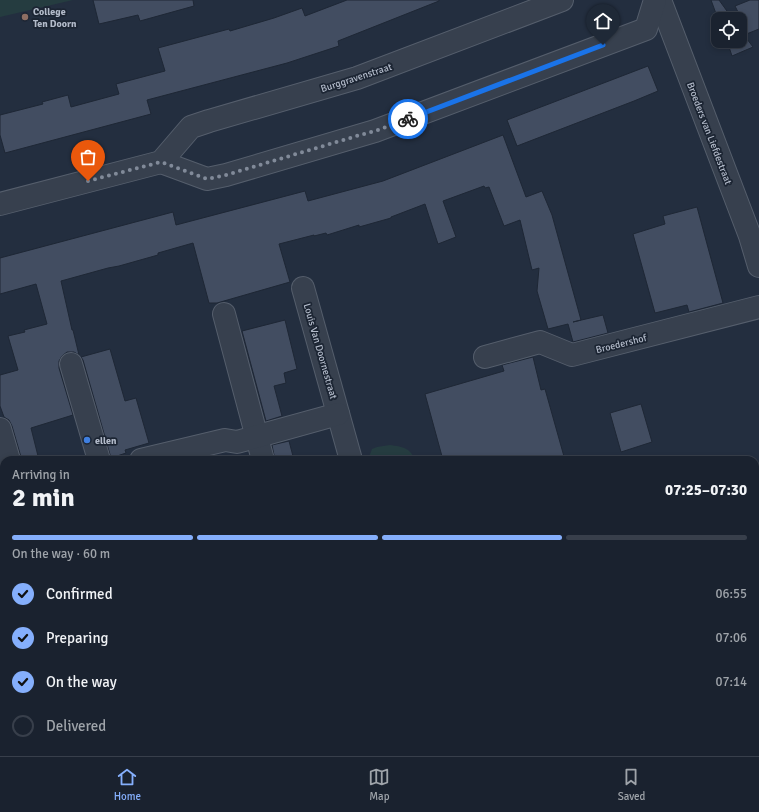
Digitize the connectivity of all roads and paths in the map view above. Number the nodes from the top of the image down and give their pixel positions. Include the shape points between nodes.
1 (562, 0) edge
2 (655, 0) edge
3 (660, 0) edge
4 (161, 162) junction
5 (0, 204) edge
6 (759, 266) edge
7 (303, 288) dead end
8 (759, 307) edge
9 (224, 314) dead end
10 (485, 357) dead end
11 (71, 364) dead end
12 (338, 414) junction
13 (0, 429) edge
14 (257, 437) junction
15 (8, 456) edge
16 (98, 456) edge
17 (162, 456) edge
18 (262, 456) edge
19 (350, 456) edge

1 - 4 street, Burggravenstraat via 357,78 191,127
2 - 4 street via 646,29 375,131 207,179
3 - 6 street, Broeders van Liefdestraat via 750,236
4 - 5 street
7 - 12 street, Louis Van Doornestraat
8 - 10 street, Broedershof via 572,355 540,342
9 - 14 street
11 - 16 street
12 - 14 street
12 - 19 street, Louis Van Doornestraat
13 - 15 street
14 - 17 street via 237,442 225,440
14 - 18 street

